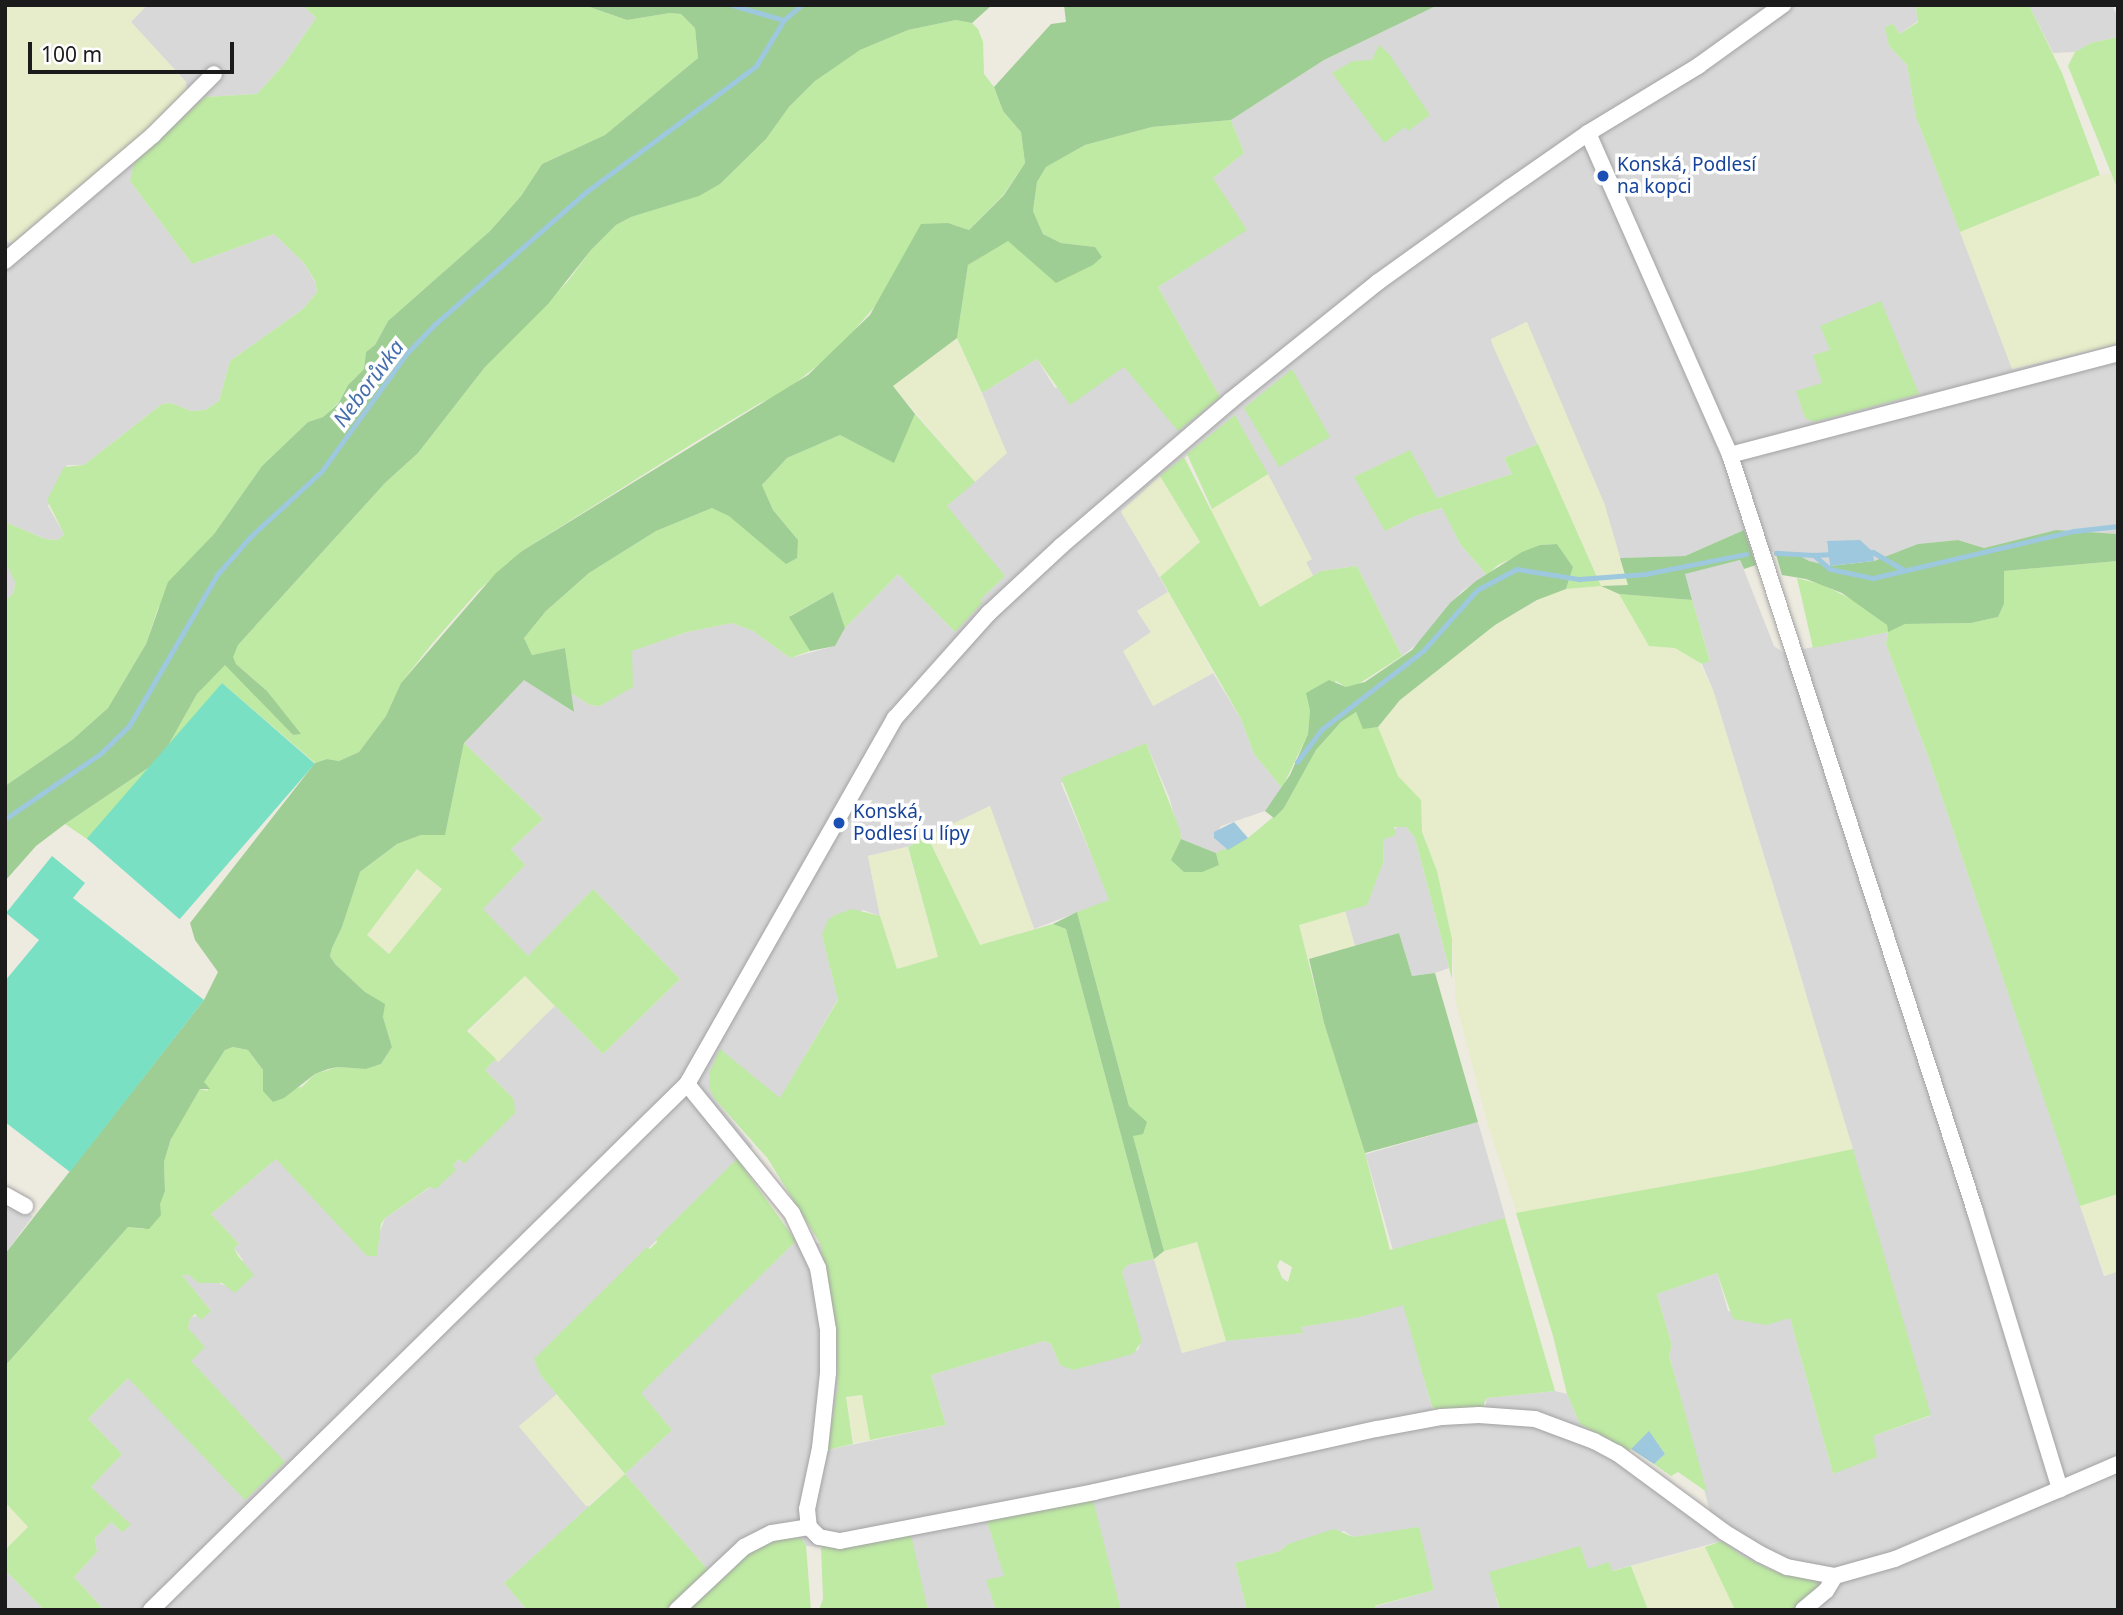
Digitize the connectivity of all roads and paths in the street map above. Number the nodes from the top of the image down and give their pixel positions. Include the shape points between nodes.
1 (1783, 5) edge
2 (214, 74) dead end
3 (1588, 134) junction
4 (5, 261) edge
5 (2118, 353) edge
6 (1730, 455) junction
7 (687, 1084) junction
8 (5, 1195) edge
9 (25, 1206) dead end
10 (2118, 1464) edge
11 (2060, 1489) junction
12 (809, 1527) junction
13 (1835, 1576) junction
14 (151, 1610) edge
15 (677, 1610) edge
16 (1803, 1610) edge

1 - 3 street via 1698,66
2 - 4 street via 153,135
3 - 6 street
3 - 7 street via 1378,282 1230,401 989,613 895,718
5 - 6 street
6 - 11 street via 1975,1211
7 - 12 street via 765,1175 792,1213 818,1268 828,1330 828,1373 820,1448 807,1508
7 - 14 street
8 - 9 street
10 - 11 street
11 - 13 street via 1895,1559
12 - 13 street via 819,1537 840,1541 1442,1417 1506,1416 1564,1428 1617,1452 1760,1554 1787,1567
12 - 15 street via 772,1532 744,1547
13 - 16 street via 1826,1591

